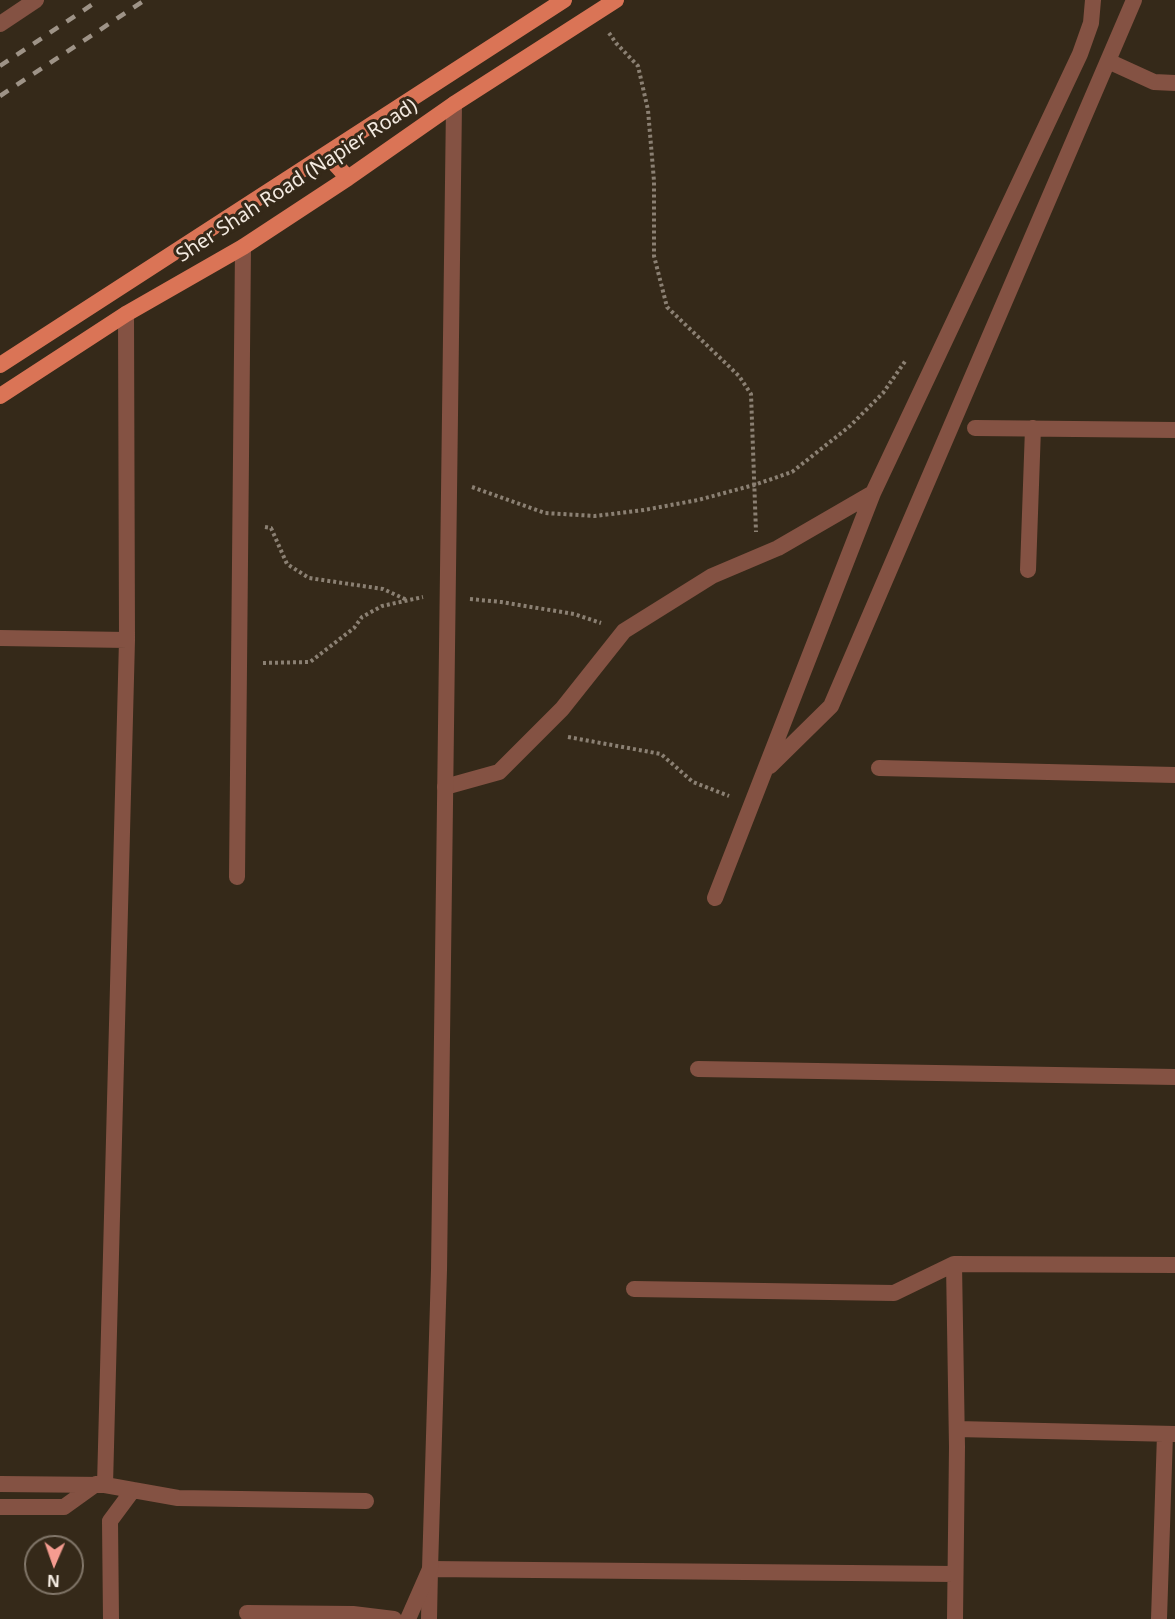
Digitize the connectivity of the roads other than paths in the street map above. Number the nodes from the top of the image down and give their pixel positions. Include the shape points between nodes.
1 (36, 0) edge
2 (564, 0) edge
3 (616, 0) edge
4 (1093, 0) edge
5 (1134, 0) edge
6 (0, 24) edge
7 (1108, 61) junction
8 (1175, 83) edge
9 (454, 104) junction
10 (326, 154) junction
11 (348, 178) junction
12 (243, 247) junction
13 (126, 314) junction
14 (0, 365) edge
15 (0, 396) edge
16 (975, 428) dead end
17 (1033, 428) junction
18 (1175, 430) edge
19 (873, 492) junction
20 (1028, 570) dead end
21 (0, 638) edge
22 (127, 640) junction
23 (879, 768) dead end
24 (765, 771) junction
25 (1175, 775) edge
26 (445, 787) junction
27 (237, 877) dead end
28 (716, 898) dead end
29 (698, 1069) dead end
30 (1175, 1077) edge
31 (954, 1264) junction
32 (1175, 1265) edge
33 (634, 1289) dead end
34 (957, 1429) junction
35 (1170, 1434) edge
36 (0, 1484) edge
37 (101, 1484) junction
38 (133, 1490) junction
39 (366, 1501) dead end
40 (0, 1507) edge
41 (430, 1569) junction
42 (955, 1574) junction
43 (247, 1613) dead end
44 (111, 1619) edge
45 (394, 1619) edge
46 (408, 1619) edge
47 (429, 1619) edge
48 (955, 1619) edge
49 (1160, 1619) edge

1 - 6 street
2 - 10 main road, Sher Shah Road (Napier Road)
3 - 9 main road, Sher Shah Road (Napier Road)
4 - 19 street via 1091,23 1080,54
5 - 7 street
7 - 8 street via 1154,82
7 - 24 street via 831,706
9 - 11 main road, Sher Shah Road (Napier Road)
9 - 26 street
10 - 11 main road
10 - 14 main road, Sher Shah Road (Napier Road)
11 - 12 main road, Sher Shah Road (Napier Road)
12 - 13 main road, Sher Shah Road (Napier Road)
12 - 27 street
13 - 15 main road, Sher Shah Road (Napier Road)
13 - 22 street
16 - 17 street
17 - 18 street
17 - 20 street
19 - 24 street
19 - 26 street via 778,548 712,576 624,631 562,709 499,772
21 - 22 street
22 - 37 street
23 - 25 street
24 - 28 street
26 - 41 street via 440,1270
29 - 30 street
31 - 32 street
31 - 33 street via 894,1293
31 - 34 street
34 - 35 street
34 - 42 street
35 - 49 street
36 - 37 street
37 - 38 street
37 - 40 street via 64,1507
38 - 39 street via 178,1498
38 - 44 street via 110,1521
41 - 42 street
41 - 46 street
41 - 47 street
42 - 48 street
43 - 45 street via 353,1614

